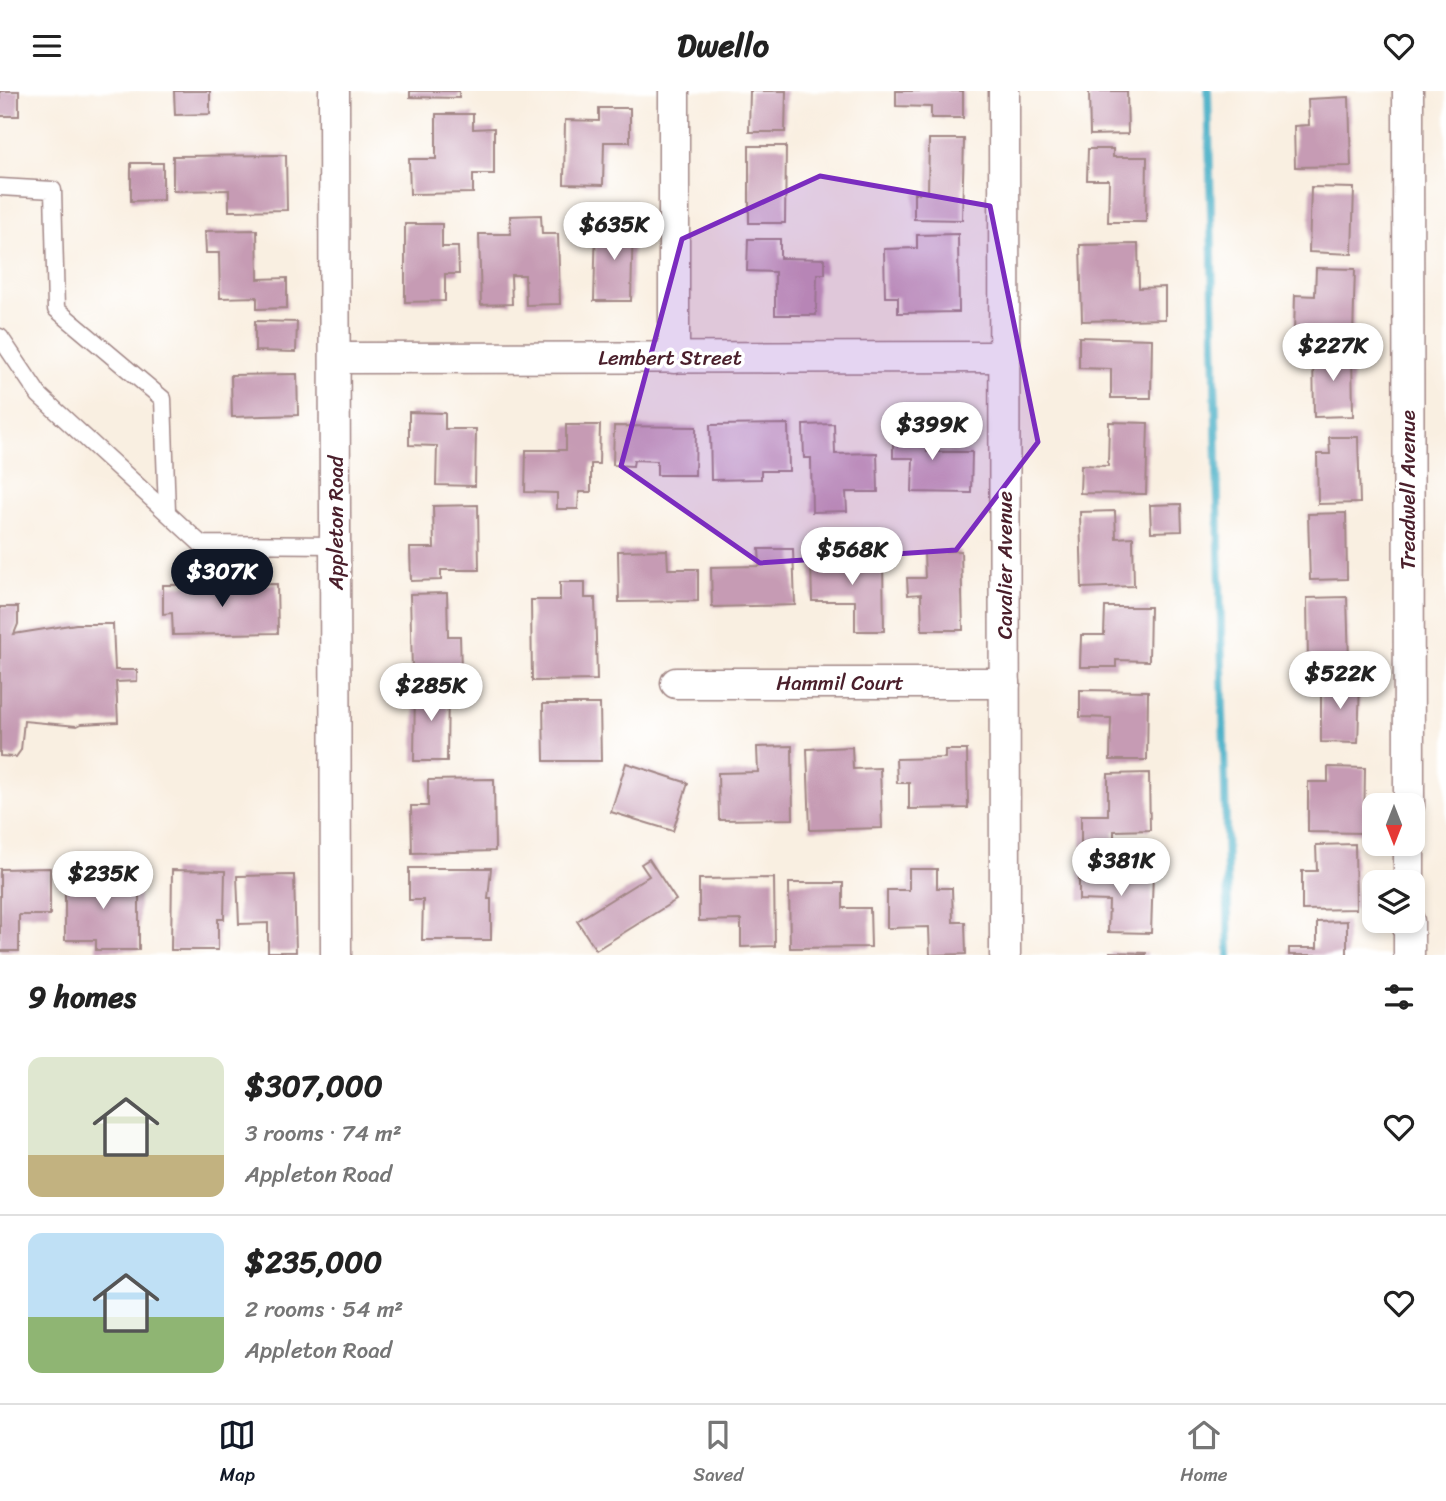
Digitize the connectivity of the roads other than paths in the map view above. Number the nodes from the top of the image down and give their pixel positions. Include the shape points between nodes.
1 (334, 91) edge
2 (674, 91) edge
3 (1004, 91) edge
4 (1408, 91) edge
5 (0, 187) edge
6 (0, 337) edge
7 (1004, 357) junction
8 (336, 358) junction
9 (674, 358) junction
10 (167, 512) junction
11 (336, 545) junction
12 (676, 683) dead end
13 (1005, 683) junction
14 (1409, 793) edge
15 (1409, 933) edge
16 (336, 955) edge
17 (1005, 955) edge
18 (1409, 955) edge

1 - 8 street, Appleton Road
2 - 9 street
3 - 7 street, Cavalier Avenue
4 - 14 street, Treadwell Avenue
5 - 10 lane via 53,190 56,309 163,399
6 - 10 lane via 39,395
7 - 9 street, Lembert Street
7 - 13 street, Cavalier Avenue
8 - 9 street, Lembert Street
8 - 11 street, Appleton Road
10 - 11 lane via 201,544
11 - 16 street, Appleton Road
12 - 13 street, Hammil Court
13 - 17 street, Cavalier Avenue
15 - 18 street

